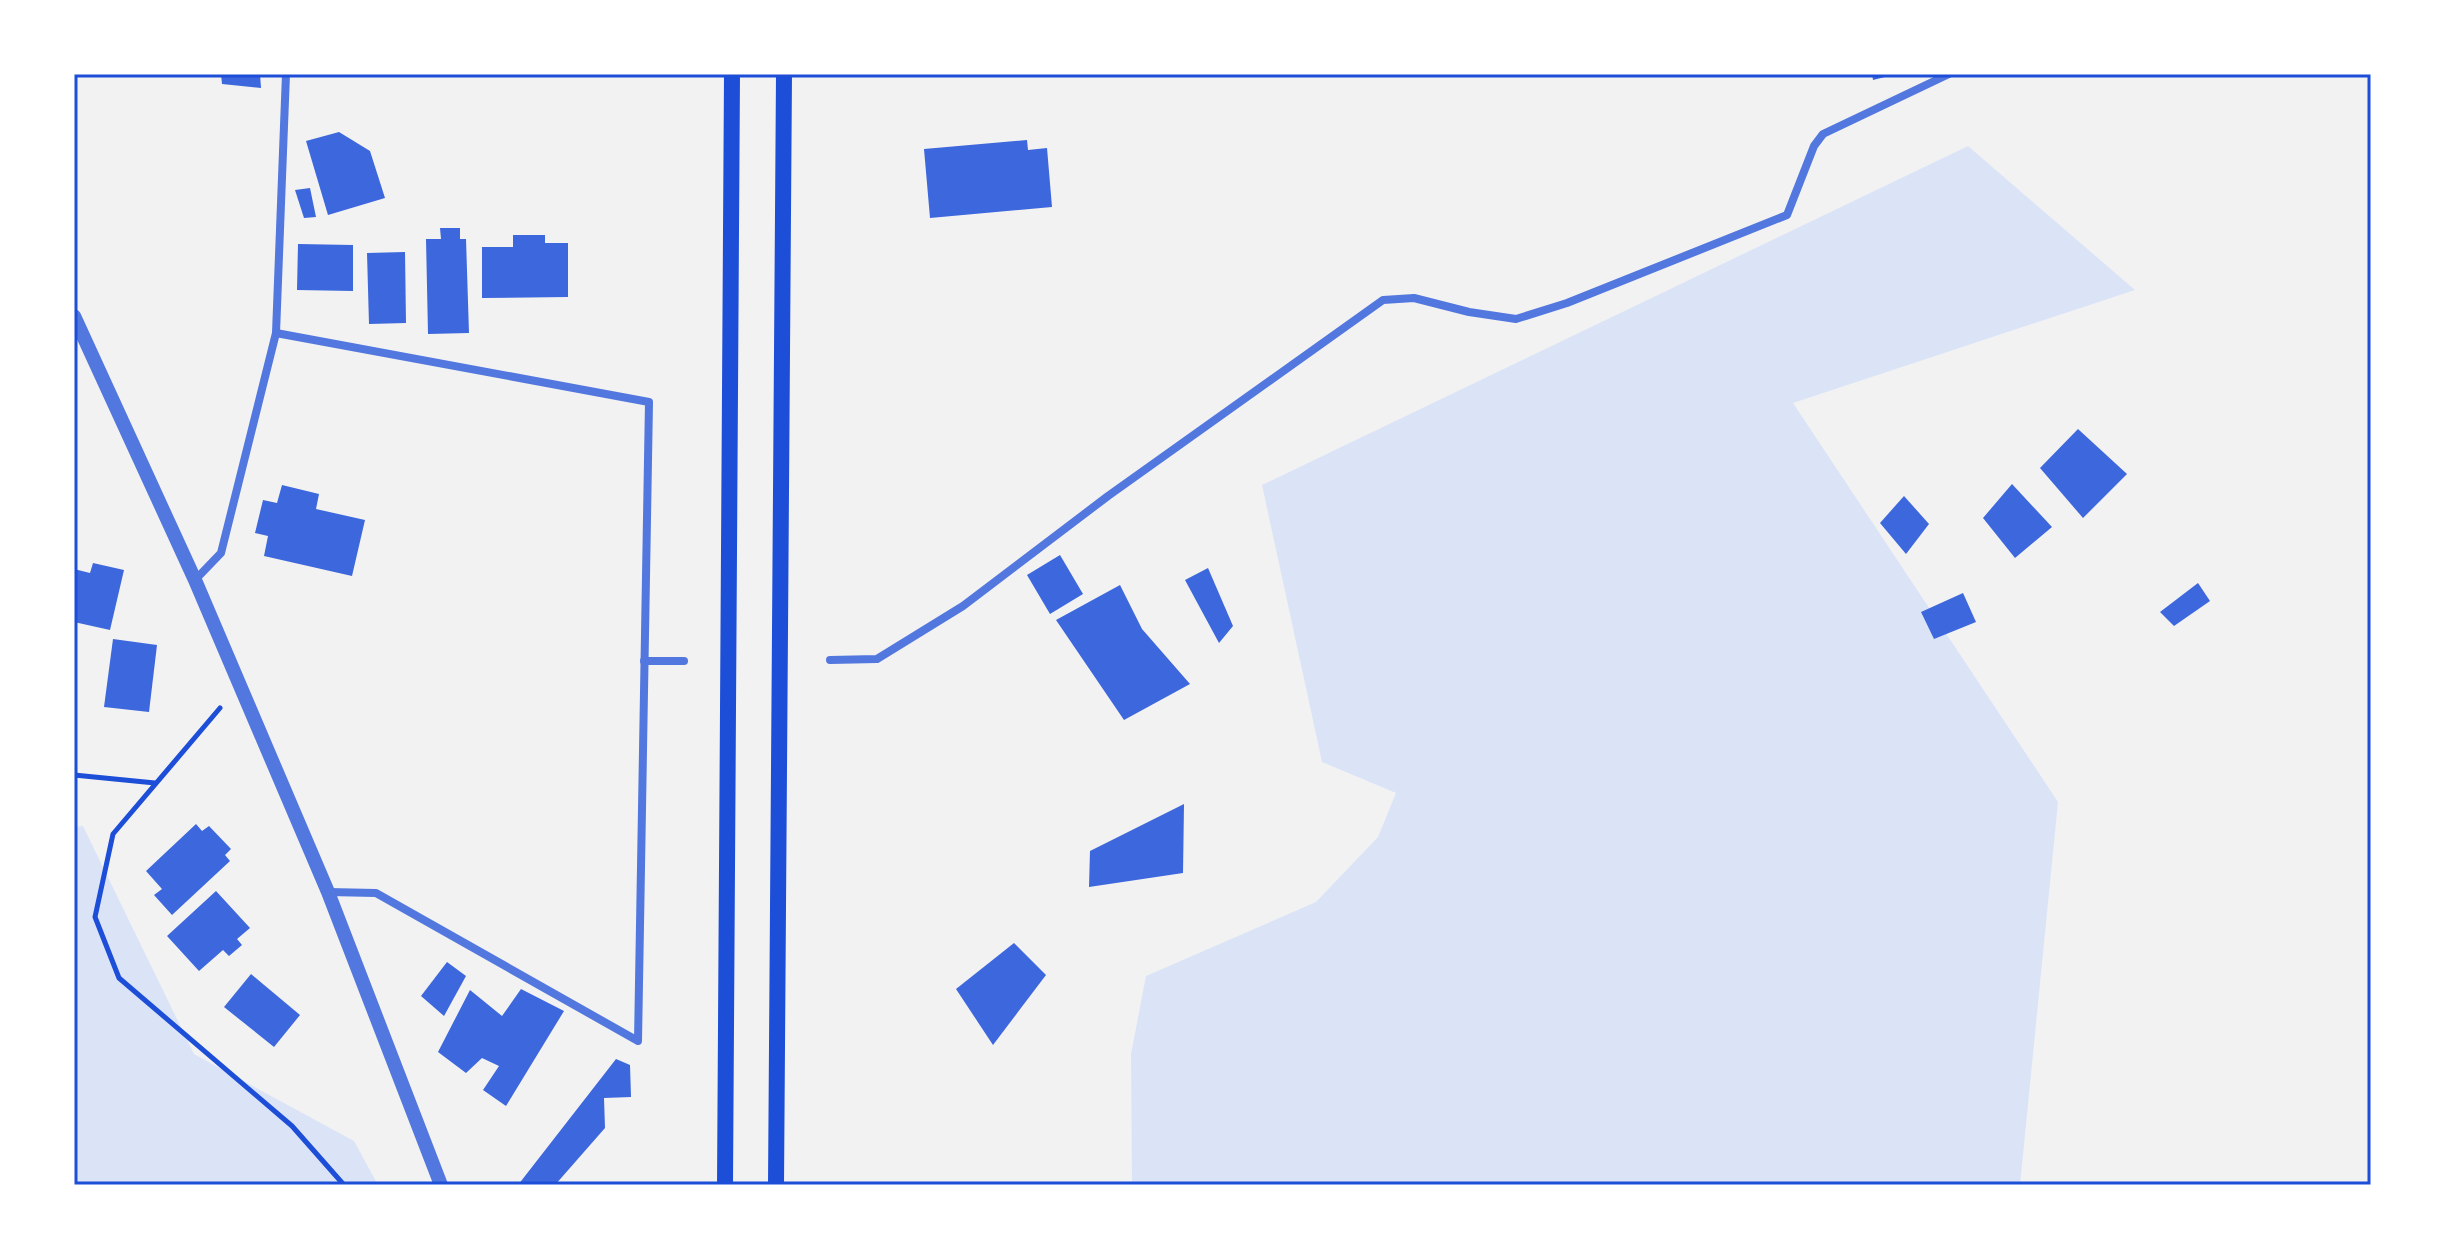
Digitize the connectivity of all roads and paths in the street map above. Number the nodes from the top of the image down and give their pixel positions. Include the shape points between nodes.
1 (286, 74) edge
2 (732, 74) edge
3 (784, 74) edge
4 (1949, 74) edge
5 (74, 316) edge
6 (276, 333) junction
7 (195, 580) junction
8 (830, 660) dead end
9 (644, 661) junction
10 (684, 661) dead end
11 (240, 685) junction
12 (74, 775) edge
13 (156, 783) junction
14 (328, 892) junction
15 (344, 1185) edge
16 (441, 1185) edge
17 (725, 1185) edge
18 (776, 1185) edge

1 - 6 street
2 - 17 main road
3 - 18 main road
4 - 8 street via 1823,134 1787,215 1582,297 1516,319 1414,298 1383,300 963,606 877,659
5 - 7 street
6 - 7 street via 221,553
6 - 9 street via 649,402
7 - 11 street
9 - 10 street
9 - 14 street via 638,1041 376,893
11 - 13 path
11 - 14 street
12 - 13 path
13 - 15 path via 113,834 95,917 119,978 292,1126
14 - 16 street

